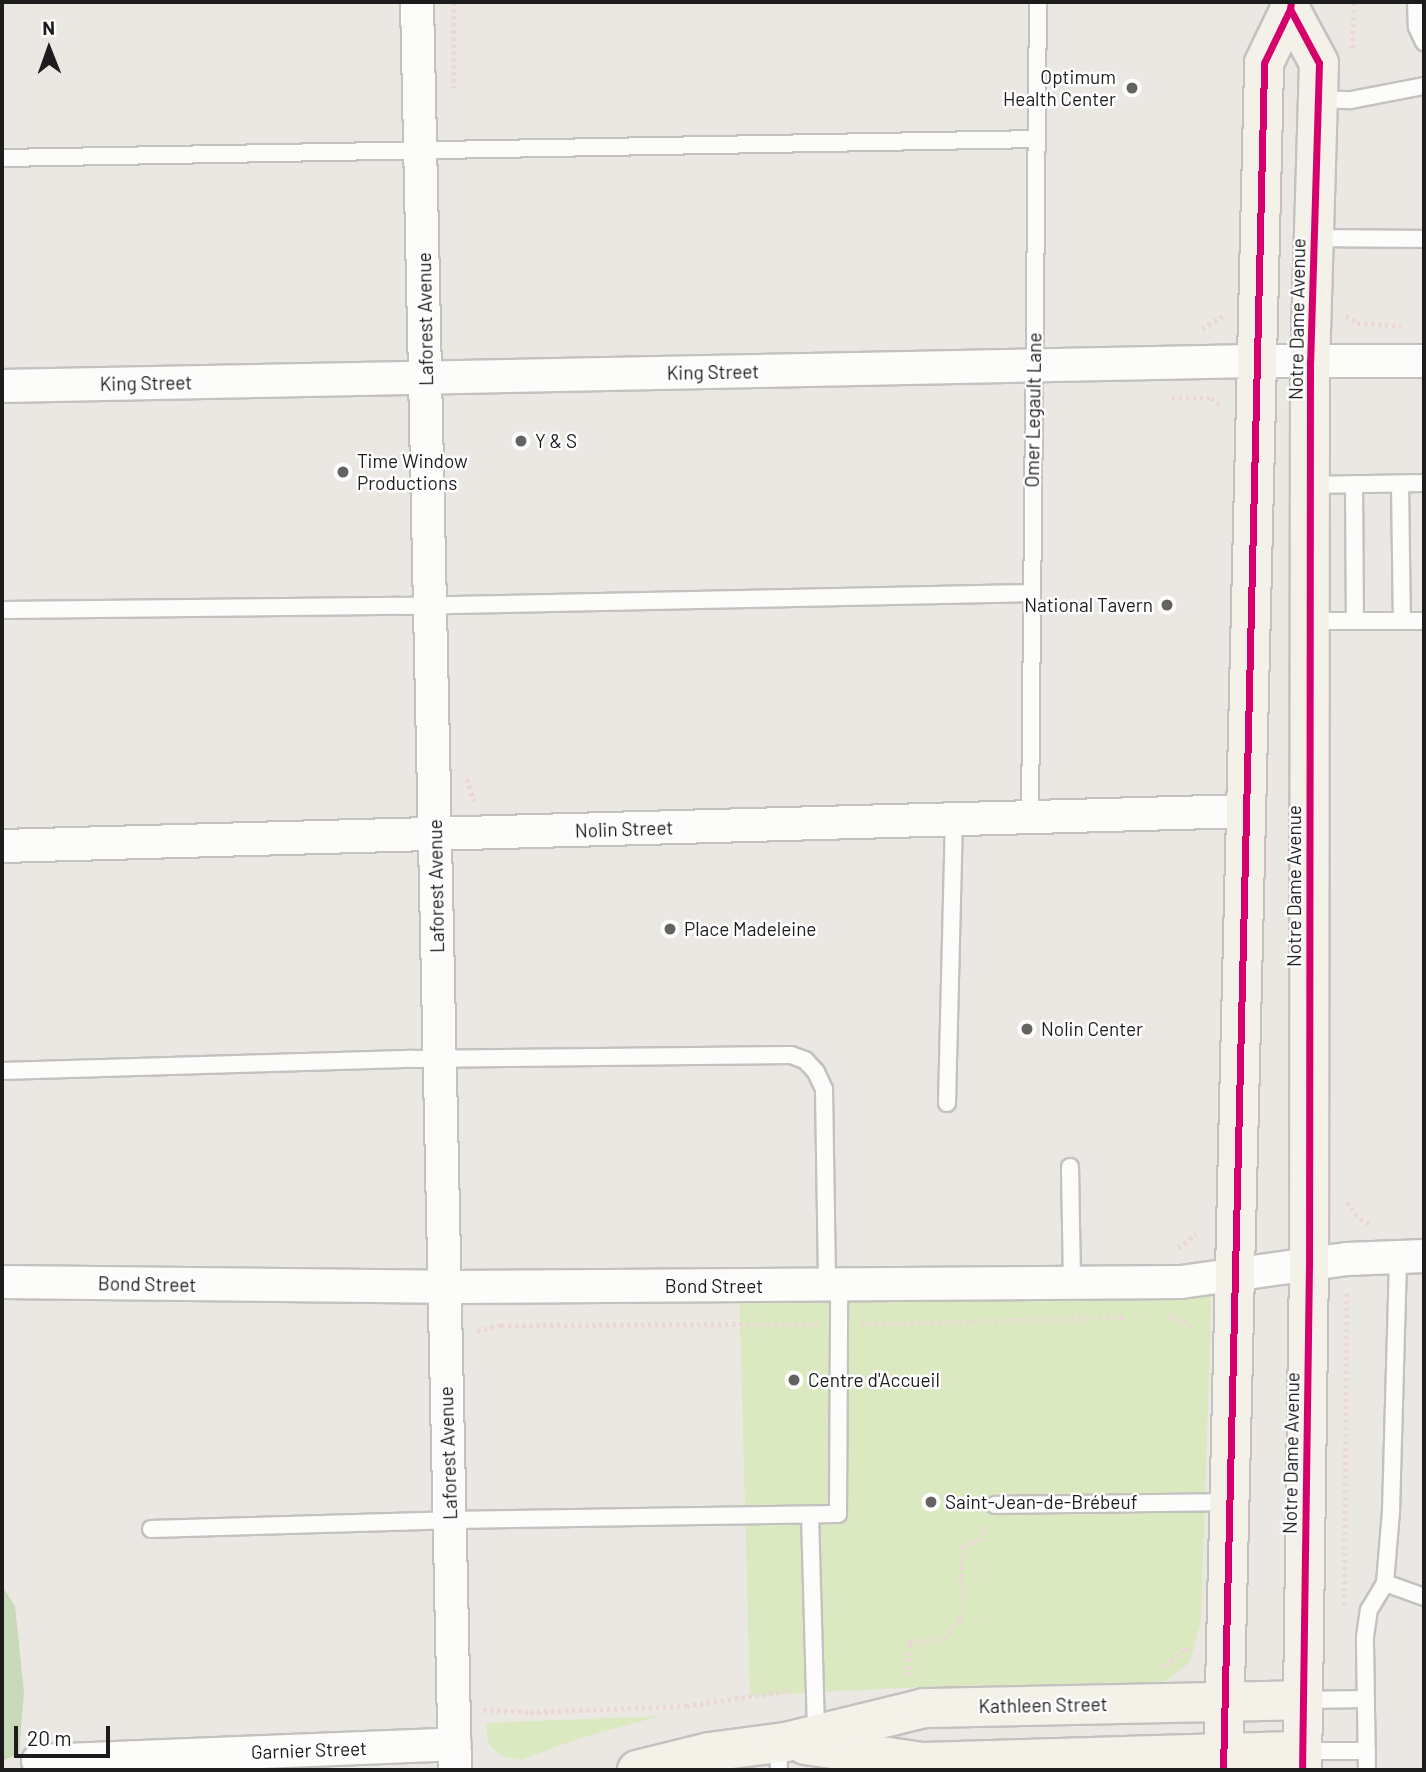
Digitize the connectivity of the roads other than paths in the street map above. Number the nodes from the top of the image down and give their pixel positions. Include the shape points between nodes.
1 (417, 2) edge
2 (1038, 2) edge
3 (1416, 2) edge
4 (1291, 5) edge
5 (1424, 42) edge
6 (1424, 86) edge
7 (1318, 99) junction
8 (1037, 139) junction
9 (421, 149) junction
10 (2, 158) edge
11 (1314, 238) junction
12 (1424, 239) edge
13 (1255, 361) junction
14 (1310, 361) junction
15 (1424, 361) edge
16 (1033, 365) junction
17 (426, 378) junction
18 (2, 386) edge
19 (1424, 483) edge
20 (1354, 484) junction
21 (1400, 484) junction
22 (1310, 485) junction
23 (1031, 593) junction
24 (430, 606) junction
25 (2, 610) edge
26 (1310, 621) junction
27 (1355, 621) junction
28 (1402, 621) junction
29 (1424, 621) edge
30 (1247, 811) junction
31 (1030, 818) junction
32 (954, 820) junction
33 (435, 834) junction
34 (2, 846) edge
35 (440, 1058) junction
36 (2, 1071) edge
37 (947, 1102) dead end
38 (1070, 1167) dead end
39 (1411, 1257) edge
40 (1309, 1264) junction
41 (1237, 1275) junction
42 (2, 1282) edge
43 (1072, 1284) junction
44 (833, 1286) junction
45 (444, 1287) junction
46 (1231, 1502) junction
47 (995, 1505) road end
48 (810, 1515) junction
49 (450, 1520) junction
50 (151, 1529) dead end
51 (1385, 1584) junction
52 (1424, 1597) edge
53 (1365, 1699) junction
54 (1304, 1700) junction
55 (1226, 1701) junction
56 (790, 1747) edge
57 (1367, 1751) junction
58 (455, 1757) edge
59 (38, 1761) dead end
60 (1224, 1761) edge
61 (1303, 1761) edge
62 (636, 1770) edge
63 (1367, 1770) edge

1 - 9 street, Laforest Avenue
2 - 8 lane, Omer Legault Lane
3 - 5 lane via 1417,27
4 - 7 main road, Notre Dame Avenue via 1320,63
4 - 13 main road, Notre Dame Avenue via 1264,63
6 - 7 lane via 1351,100
7 - 11 main road, Notre Dame Avenue
8 - 9 lane
8 - 16 lane, Omer Legault Lane
9 - 10 lane
9 - 17 street, Laforest Avenue
11 - 12 lane
11 - 14 main road, Notre Dame Avenue
13 - 14 street, King Street
13 - 16 street, King Street
13 - 30 main road, Notre Dame Avenue
14 - 15 street, King Street
14 - 22 main road, Notre Dame Avenue
16 - 17 street, King Street
16 - 23 lane, Omer Legault Lane
17 - 18 street, King Street
17 - 24 street, Laforest Avenue
19 - 21 lane
20 - 21 lane
20 - 22 lane
20 - 27 lane
21 - 28 lane
22 - 26 main road, Notre Dame Avenue
23 - 24 lane
23 - 31 lane, Omer Legault Lane
24 - 25 lane
24 - 33 street, Laforest Avenue
26 - 27 lane
26 - 40 main road, Notre Dame Avenue
27 - 28 lane
28 - 29 lane
30 - 31 street, Nolin Street
30 - 41 main road, Notre Dame Avenue
31 - 32 street, Nolin Street
32 - 33 street, Nolin Street
32 - 37 lane
33 - 34 street, Nolin Street
33 - 35 street, Laforest Avenue
35 - 36 lane
35 - 44 lane via 791,1055 805,1060 824,1089
35 - 45 street, Laforest Avenue
38 - 43 lane
39 - 40 street, Bond Street
39 - 51 lane
40 - 41 street, Bond Street
40 - 54 main road, Notre Dame Avenue
41 - 43 street, Bond Street via 1181,1282
41 - 46 main road, Notre Dame Avenue
42 - 45 street, Bond Street
43 - 44 street, Bond Street
44 - 45 street, Bond Street
44 - 48 lane via 839,1324 838,1514
45 - 49 street, Laforest Avenue
46 - 47 lane
46 - 55 main road, Notre Dame Avenue
48 - 49 lane
48 - 56 lane
49 - 50 lane
49 - 58 street, Laforest Avenue
51 - 52 lane
51 - 53 lane via 1369,1611
53 - 54 lane
53 - 57 lane
54 - 55 main road, Kathleen Street
54 - 61 main road, Notre Dame Avenue
55 - 56 main road, Kathleen Street via 924,1708
55 - 60 main road, Notre Dame Avenue
56 - 60 main road, Kathleen Street via 923,1762
56 - 62 main road, Kathleen Street via 709,1752
57 - 61 lane
57 - 63 lane
58 - 59 street, Garnier Street
60 - 61 main road, Kathleen Street

